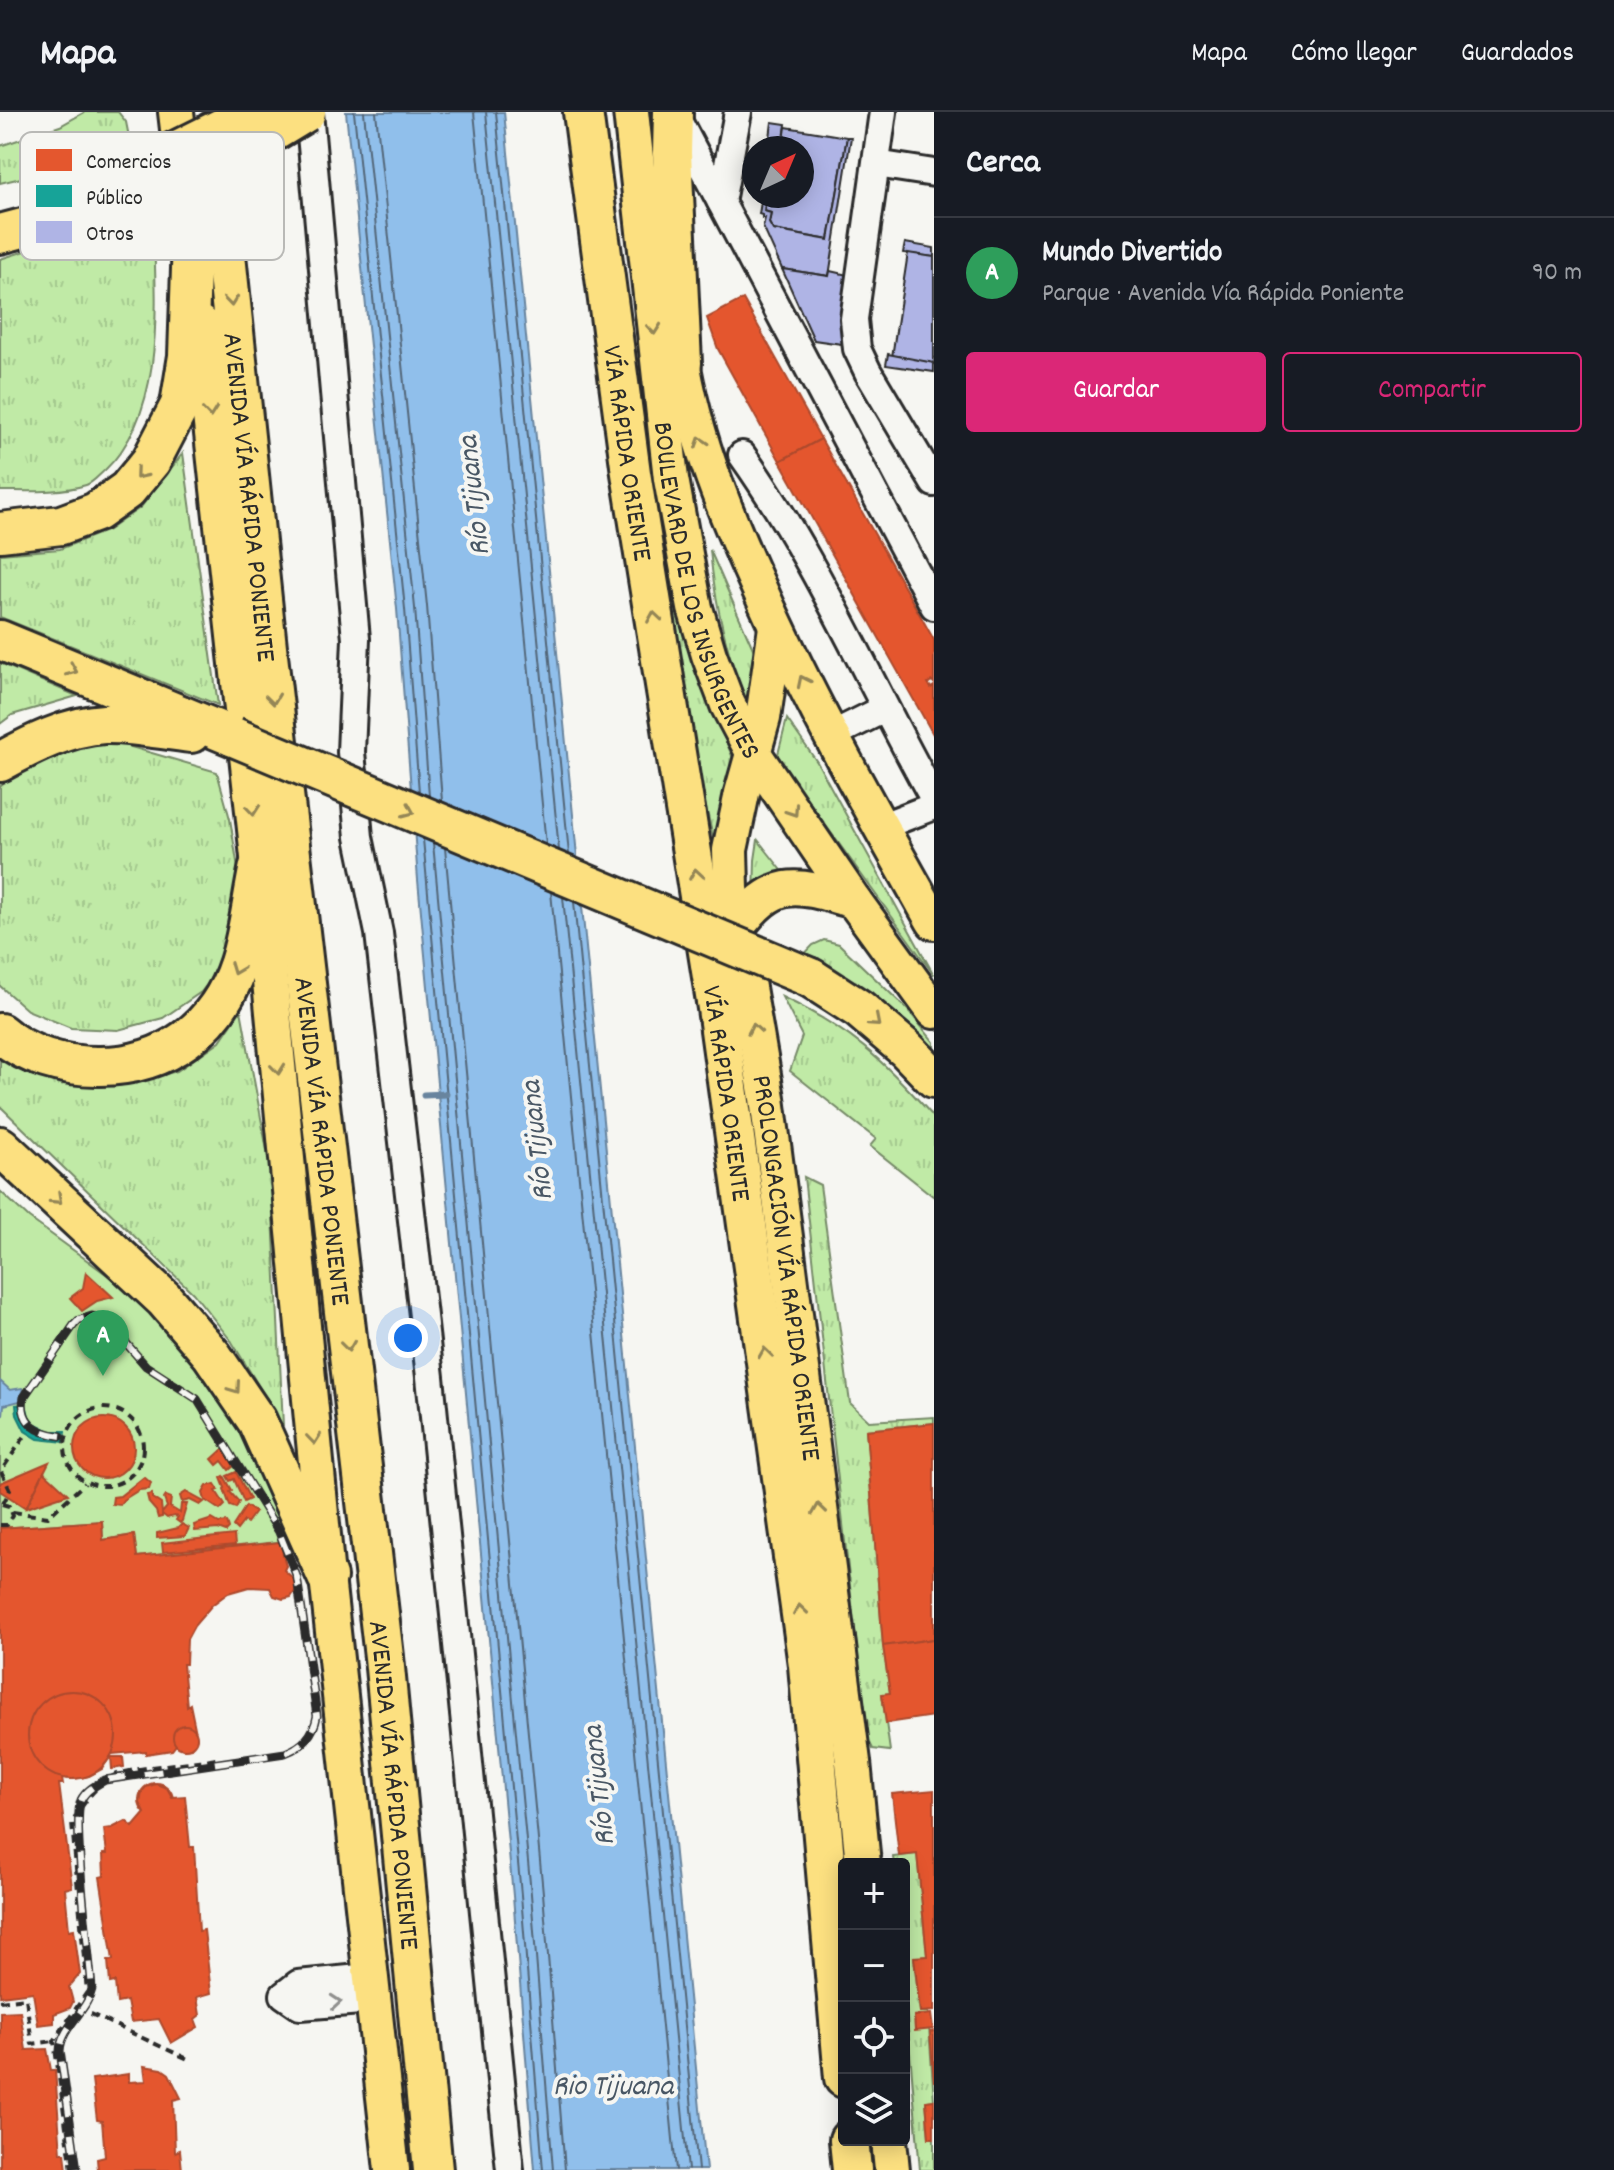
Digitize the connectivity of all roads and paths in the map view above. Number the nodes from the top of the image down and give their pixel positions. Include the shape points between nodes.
1 (176, 112) edge
2 (212, 112) edge
3 (254, 112) edge
4 (307, 112) edge
5 (583, 112) edge
6 (631, 112) edge
7 (651, 112) edge
8 (673, 112) edge
9 (738, 112) edge
10 (883, 112) edge
11 (178, 132) edge
12 (214, 132) edge
13 (221, 132) edge
14 (274, 132) edge
15 (876, 164) junction
16 (934, 173) edge
17 (721, 202) junction
18 (20, 205) edge
19 (0, 209) edge
20 (20, 227) edge
21 (0, 234) edge
22 (191, 260) edge
23 (194, 260) edge
24 (227, 260) edge
25 (682, 363) junction
26 (742, 455) dead end
27 (934, 483) edge
28 (0, 532) edge
29 (934, 606) edge
30 (776, 627) junction
31 (0, 640) edge
32 (884, 709) junction
33 (830, 736) junction
34 (234, 737) junction
35 (754, 754) junction
36 (0, 762) edge
37 (934, 799) edge
38 (934, 806) edge
39 (880, 827) junction
40 (259, 866) junction
41 (854, 901) junction
42 (934, 922) edge
43 (736, 929) junction
44 (934, 1011) edge
45 (0, 1033) edge
46 (934, 1078) edge
47 (0, 1146) edge
48 (25, 1436) dead end
49 (86, 1482) junction
50 (1, 1504) edge
51 (13, 1512) junction
52 (0, 1525) edge
53 (327, 1577) junction
54 (808, 1665) junction
55 (217, 1758) dead end
56 (846, 1858) edge
57 (862, 1858) edge
58 (407, 1889) junction
59 (0, 2001) edge
60 (78, 2008) junction
61 (54, 2041) junction
62 (190, 2060) dead end
63 (844, 2074) edge
64 (850, 2146) edge
65 (890, 2146) edge
66 (72, 2170) edge
67 (392, 2170) edge
68 (407, 2170) edge
69 (433, 2170) edge
70 (510, 2170) edge
71 (852, 2170) edge
72 (892, 2170) edge

1 - 11 main road, AVENIDA VÍA RÁPIDA PONIENTE
2 -> 12 highway, AVENIDA VÍA RÁPIDA PONIENTE
3 - 13 highway, bridge
4 - 14 highway, bridge
4 - 70 lane via 356,639 351,752 359,837 379,933 425,1329
54 -> 5 highway, VÍA RÁPIDA ORIENTE via 717,1008 631,473
6 -> 35 main road, BOULEVARD DE LOS INSURGENTES via 680,537 709,655
7 - 25 main road, BOULEVARD DE LOS INSURGENTES
8 - 17 lane
8 - 25 highway
9 - 17 lane
10 - 15 lane
15 - 16 lane
15 - 27 lane via 854,319 857,349
17 - 29 lane
18 - 19 highway
20 - 21 highway
22 -> 28 highway via 188,356 180,405 151,461 127,490 96,512 61,525
23 -> 40 main road, AVENIDA VÍA RÁPIDA PONIENTE
24 -> 58 highway, AVENIDA VÍA RÁPIDA PONIENTE
30 -> 25 main road, BOULEVARD DE LOS INSURGENTES via 728,522
26 - 32 lane via 799,545
33 -> 30 main road, BOULEVARD DE LOS INSURGENTES
30 - 35 main road, PROLONGACIÓN VÍA RÁPIDA ORIENTE
31 -> 34 highway
32 - 33 lane
32 - 37 lane
33 - 39 main road, BOULEVARD DE LOS INSURGENTES
34 - 36 highway via 104,724 31,745
34 -> 46 highway, bridge via 811,978 859,1009
35 -> 41 main road, BOULEVARD DE LOS INSURGENTES
35 - 43 main road, PROLONGACIÓN VÍA RÁPIDA ORIENTE via 730,850
38 - 39 lane
39 - 42 main road, BOULEVARD DE LOS INSURGENTES
40 -> 45 highway via 240,962 229,987 201,1027 175,1048 114,1066 79,1066 43,1059
40 -> 53 main road, AVENIDA VÍA RÁPIDA PONIENTE
41 - 43 main road via 784,888 754,905
41 - 44 main road, BOULEVARD DE LOS INSURGENTES
57 -> 43 main road, PROLONGACIÓN VÍA RÁPIDA ORIENTE via 767,1098
47 -> 53 highway via 164,1299 212,1355 257,1421
48 - 50 path via 1,1471 10,1490
49 - 49 path via 65,1453 69,1429 98,1409 122,1413 143,1442 138,1466 121,1483
49 - 51 path via 48,1517
50 - 51 path
51 - 52 path via 10,1523
53 -> 67 main road, AVENIDA VÍA RÁPIDA PONIENTE
54 - 56 highway via 831,1717
54 - 63 highway, VÍA RÁPIDA ORIENTE
55 - 60 path via 115,1775 97,1789 72,1823 87,1992
58 - 68 highway via 395,1911
58 - 69 highway, AVENIDA VÍA RÁPIDA PONIENTE
59 - 61 path via 26,1998 32,2044
60 - 61 path
60 - 62 path
61 - 66 path
64 - 71 highway
65 - 72 main road

